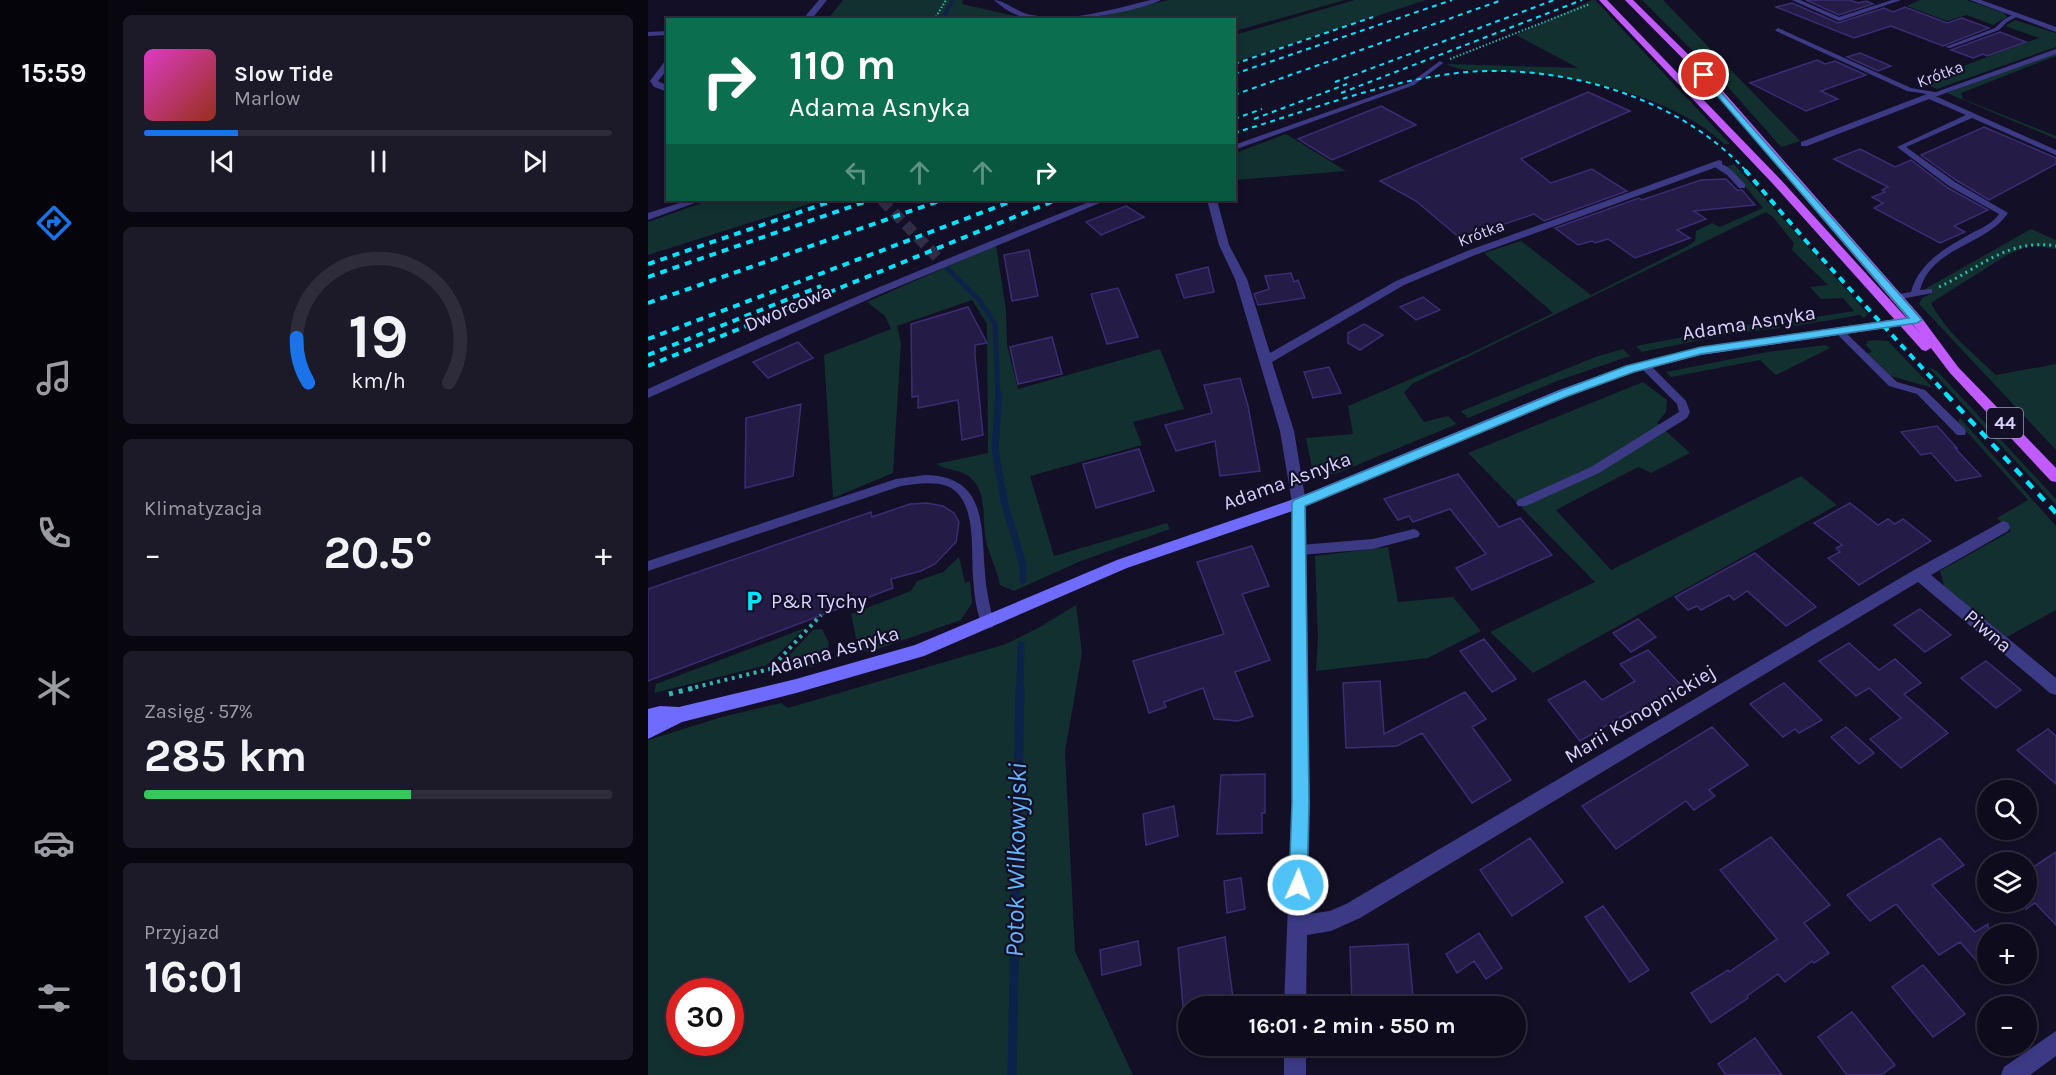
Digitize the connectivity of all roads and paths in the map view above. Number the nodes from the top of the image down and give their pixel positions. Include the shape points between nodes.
1 (823, 0) edge
2 (946, 0) edge
3 (997, 0) edge
4 (1158, 0) edge
5 (1629, 0) edge
6 (1795, 0) edge
7 (1898, 0) edge
8 (1974, 0) edge
9 (1605, 2) edge
10 (1590, 4) dead end
11 (2016, 15) junction
12 (808, 18) edge
13 (935, 18) edge
14 (1778, 30) dead end
15 (2056, 30) edge
16 (666, 33) edge
17 (648, 34) edge
18 (1948, 47) dead end
19 (2056, 51) edge
20 (1440, 63) joint
21 (666, 66) edge
22 (666, 88) edge
23 (1933, 94) junction
24 (1971, 116) junction
25 (1804, 144) dead end
26 (1236, 147) edge
27 (2056, 153) edge
28 (1718, 164) joint
29 (1742, 186) dead end
30 (695, 201) edge
31 (1099, 201) edge
32 (1212, 201) edge
33 (648, 218) edge
34 (2056, 246) edge
35 (1929, 291) joint
36 (1915, 293) junction
37 (1896, 297) junction
38 (1917, 320) junction
39 (1903, 322) junction
40 (1839, 331) junction
41 (1266, 360) junction
42 (1644, 365) junction
43 (1954, 370) junction
44 (648, 394) edge
45 (1961, 432) dead end
46 (2056, 477) edge
47 (1299, 503) junction
48 (1522, 503) dead end
49 (2002, 526) dead end
50 (1414, 534) dead end
51 (1300, 550) junction
52 (648, 566) edge
53 (1919, 574) junction
54 (821, 615) dead end
55 (988, 623) junction
56 (2056, 688) edge
57 (659, 697) dead end
58 (680, 715) junction
59 (648, 717) edge
60 (648, 731) edge
61 (1296, 926) junction
62 (1295, 996) edge
63 (2056, 1042) edge
64 (1295, 1056) edge
65 (1294, 1075) edge
66 (2012, 1075) edge

1 - 12 street
2 - 13 path
3 - 4 lane via 1012,11 1042,18 1077,18
5 - 37 main road, 44 via 1704,75
6 - 7 lane via 1839,19
8 - 11 street
9 - 39 main road, 44 via 1777,182
10 - 20 path
11 - 15 street
11 - 18 lane via 1997,29
14 - 23 lane via 1910,90
16 - 17 street
19 - 23 street, Krótka
20 - 26 lane via 1412,84
21 - 22 street via 654,81
23 - 24 lane
23 - 25 lane, Krótka
24 - 27 lane
24 - 36 lane via 1901,147 1952,184 2004,213 1998,222 1929,264 1916,283
28 - 29 lane
28 - 41 street, Krótka via 1471,253 1400,283
30 - 33 street
31 - 44 street, Dworcowa via 941,260
32 - 41 street
34 - 35 path via 2024,243
35 - 36 lane
36 - 37 lane
37 - 38 main road, 44
38 - 39 street, Adama Asnyka
38 - 43 main road, 44
39 - 40 street, Adama Asnyka
39 - 43 main road, 44
40 - 42 street, Adama Asnyka via 1701,351
40 - 45 lane via 1893,384 1921,392
41 - 47 street via 1287,431
42 - 47 street, Adama Asnyka via 1564,393
42 - 48 lane via 1682,403 1683,415 1595,470
43 - 46 main road, 44
47 - 51 street
47 - 55 street, Adama Asnyka via 1164,548
49 - 53 street, Marii Konopnickiej
50 - 51 lane via 1373,544
51 - 61 street via 1301,803
52 - 55 lane via 900,482 927,478 963,490 972,505
53 - 56 street, Piwna
53 - 61 street, Marii Konopnickiej via 1353,911 1331,921
54 - 57 path via 770,669
55 - 58 street, Adama Asnyka via 918,651
58 - 59 street, Adama Asnyka
58 - 60 street, Adama Asnyka
61 - 62 street
63 - 66 street
64 - 65 street

